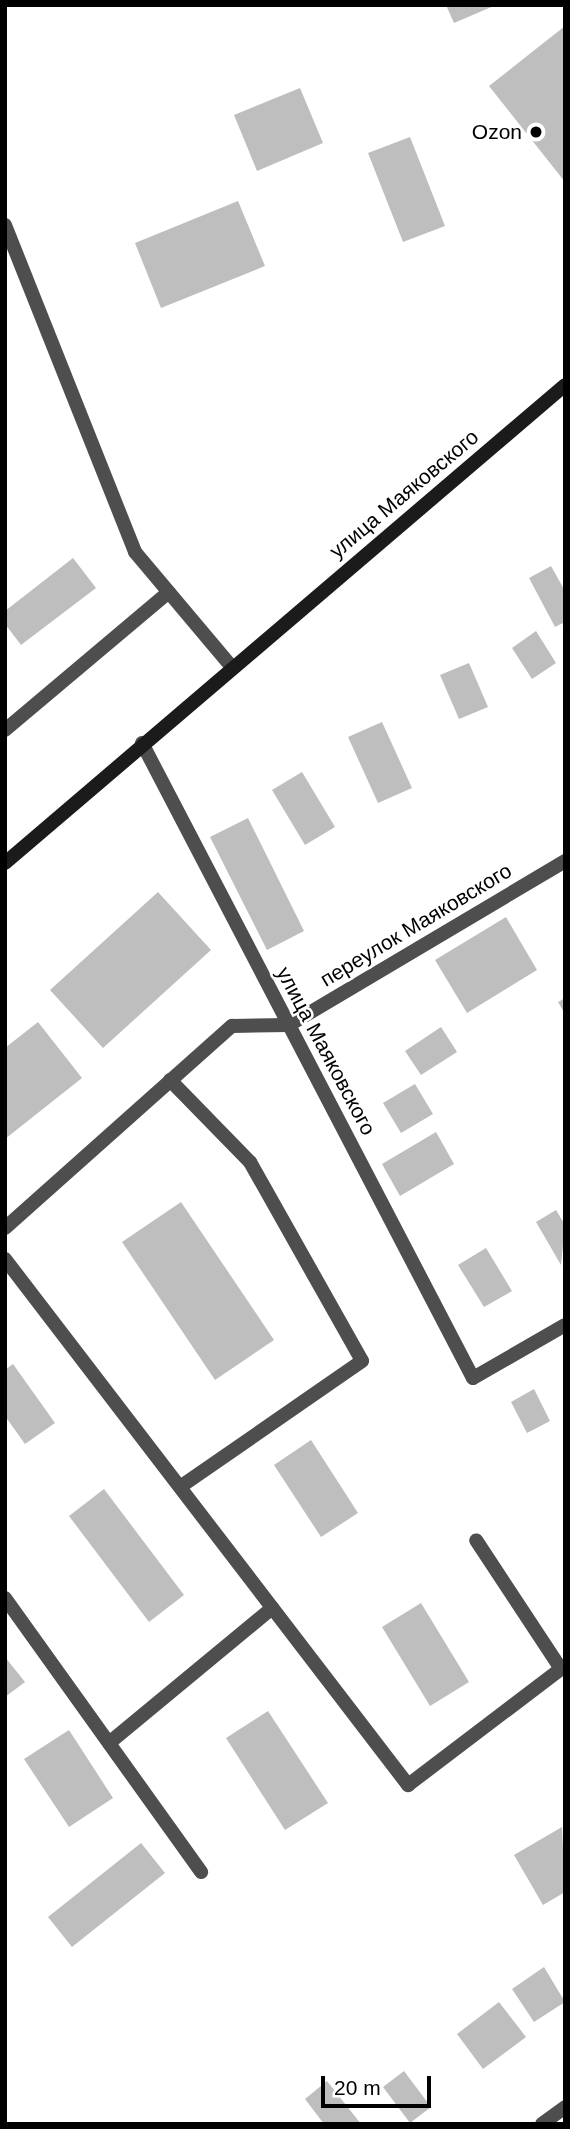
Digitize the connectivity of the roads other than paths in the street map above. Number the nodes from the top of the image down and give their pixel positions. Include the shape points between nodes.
1 (5, 225) edge
2 (565, 385) edge
3 (169, 592) junction
4 (232, 667) junction
5 (5, 730) edge
6 (142, 743) junction
7 (565, 861) edge
8 (5, 863) edge
9 (289, 1025) junction
10 (170, 1080) junction
11 (5, 1228) edge
12 (5, 1259) edge
13 (565, 1325) edge
14 (180, 1487) junction
15 (476, 1540) dead end
16 (5, 1598) edge
17 (272, 1608) junction
18 (109, 1743) junction
19 (201, 1872) dead end
20 (565, 2107) edge
21 (542, 2124) edge

1 - 3 street via 135,552
2 - 4 main road, улица Маяковского
3 - 4 street
3 - 5 street
4 - 6 main road, улица Маяковского
6 - 8 main road, улица Маяковского
6 - 9 street, улица Маяковского
7 - 9 street, переулок Маяковского
9 - 10 street via 232,1026
9 - 13 street, улица Маяковского via 473,1378
10 - 11 street
10 - 14 street via 250,1161 362,1361
12 - 14 street
14 - 17 street
15 - 17 street via 561,1669 408,1785
16 - 18 street
17 - 18 street
18 - 19 street
20 - 21 street

